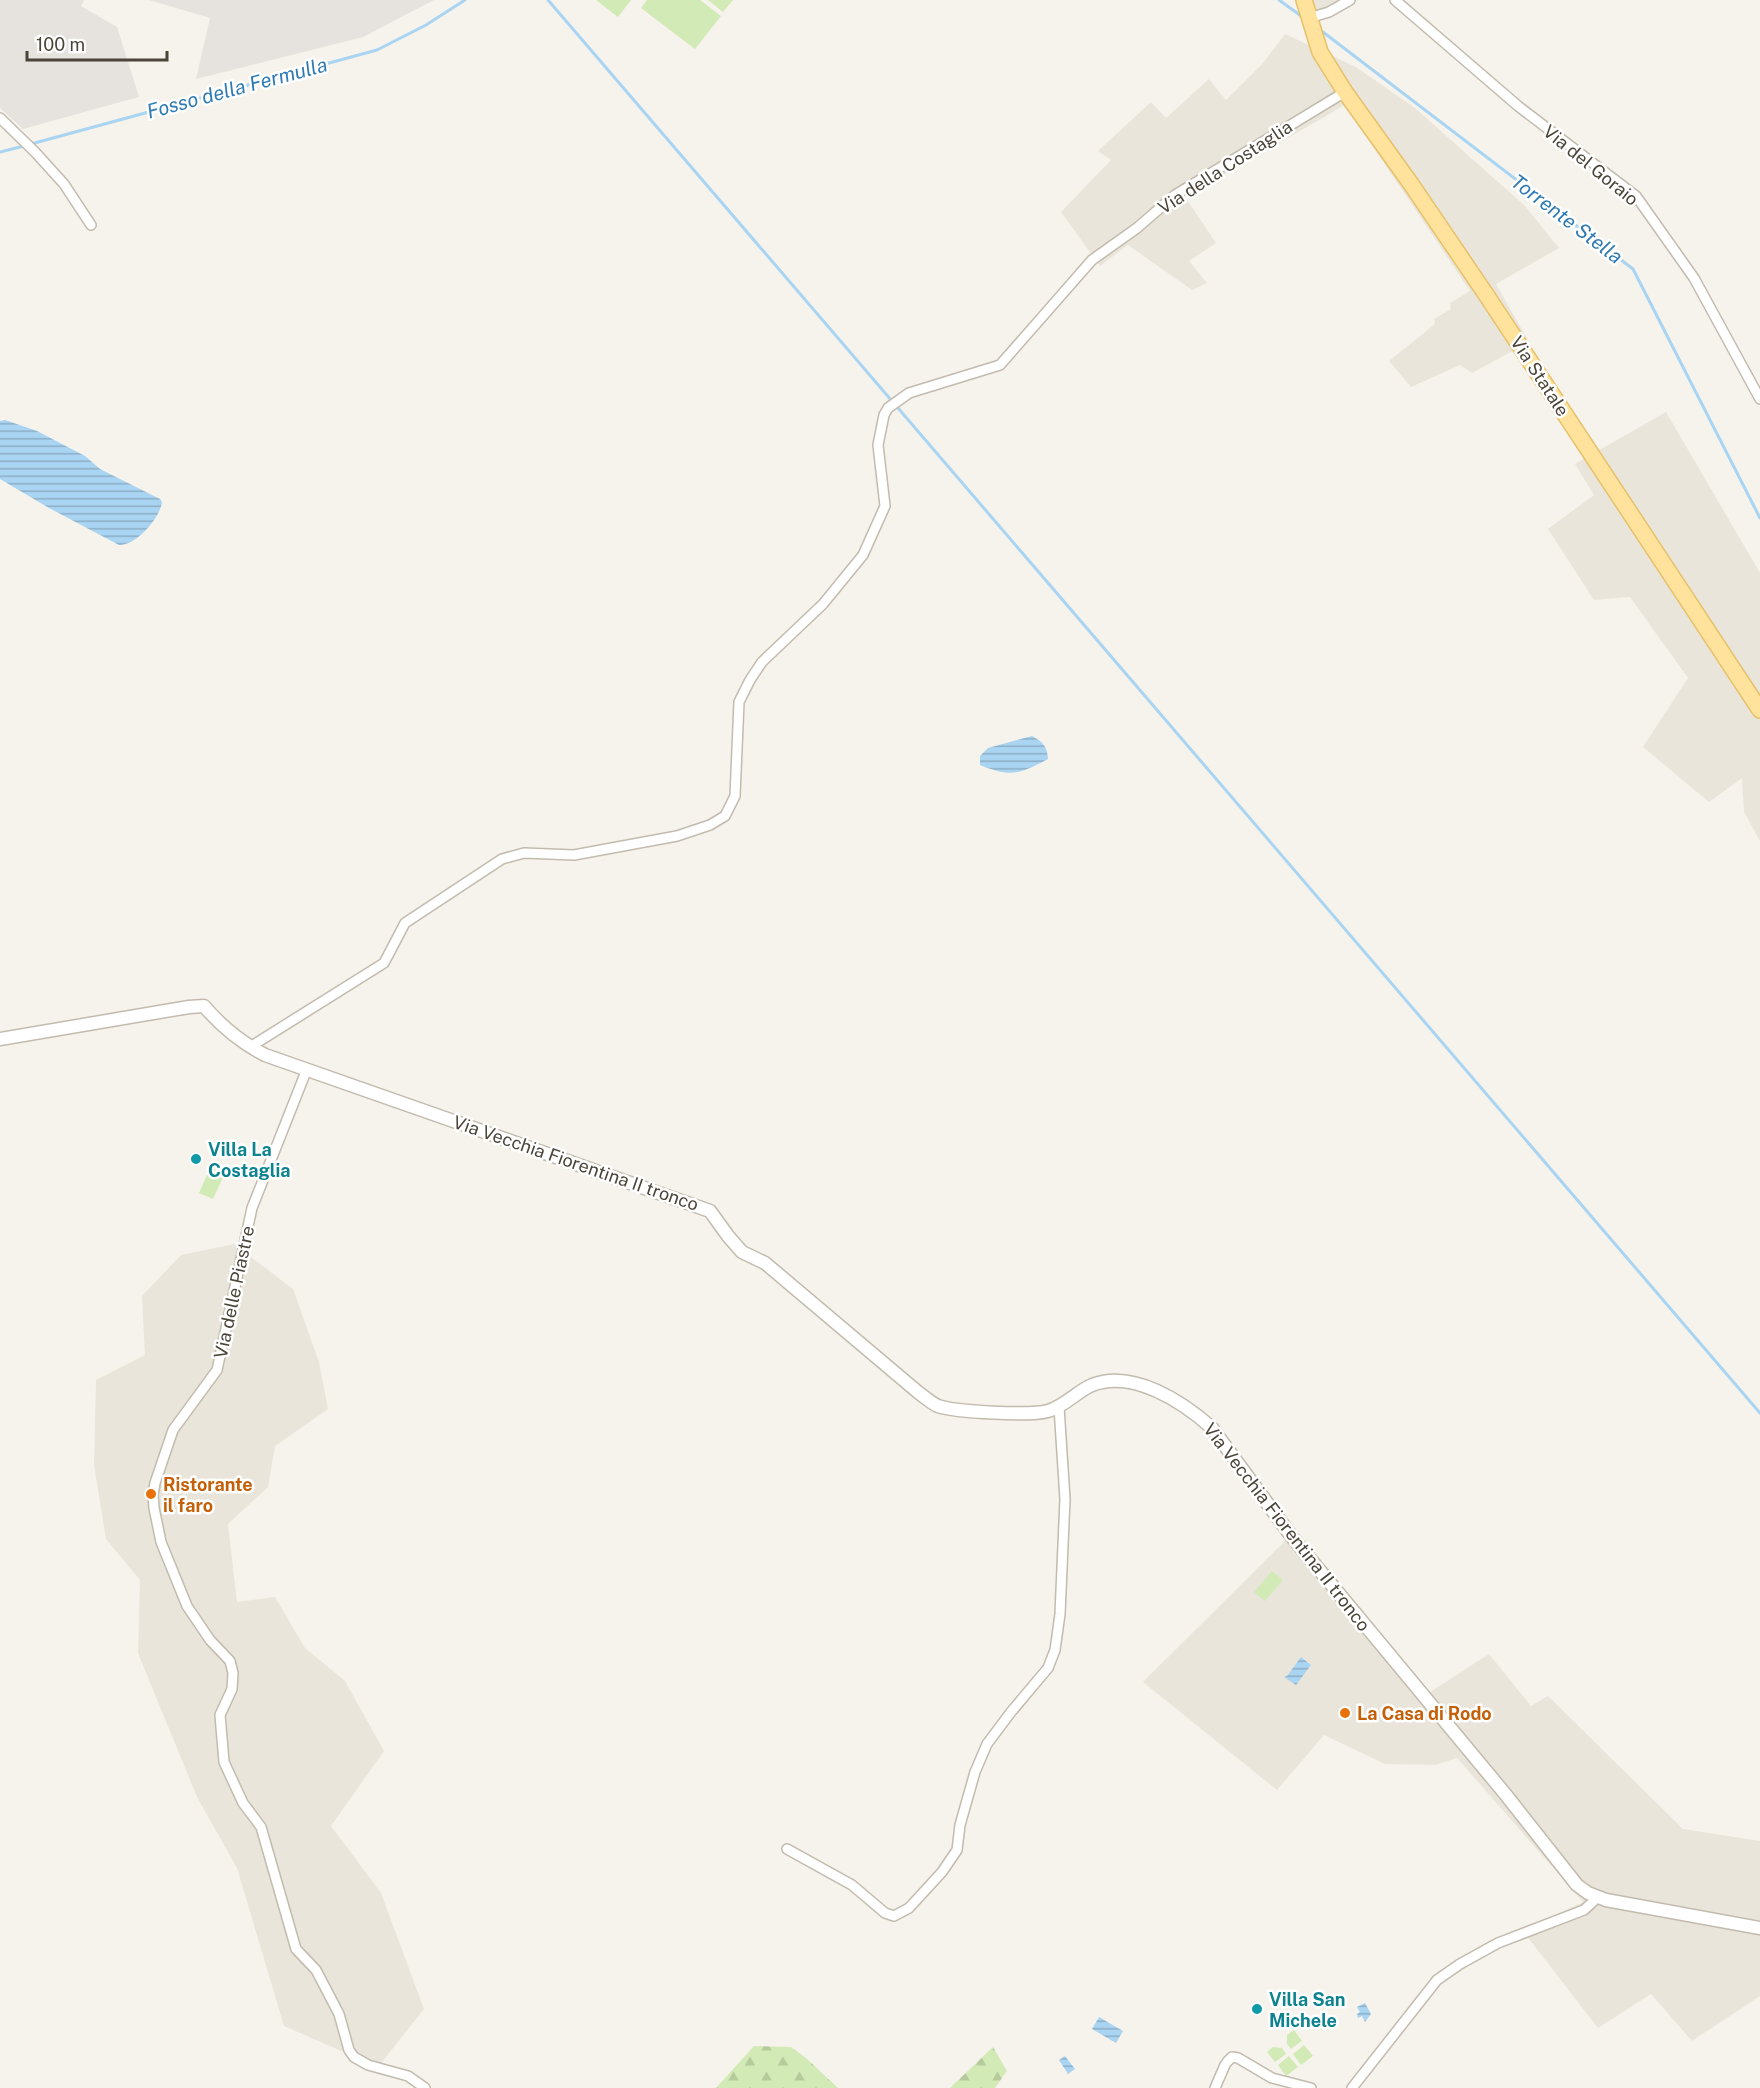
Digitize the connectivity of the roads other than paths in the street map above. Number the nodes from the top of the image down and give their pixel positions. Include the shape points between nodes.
1 (1304, 0) edge
2 (1350, 0) edge
3 (1395, 0) edge
4 (1309, 18) junction
5 (1345, 92) junction
6 (0, 118) edge
7 (91, 225) dead end
8 (1760, 399) edge
9 (1760, 710) edge
10 (0, 1039) edge
11 (250, 1047) junction
12 (307, 1069) junction
13 (1059, 1407) junction
14 (788, 1849) dead end
15 (1598, 1897) junction
16 (1760, 1928) edge
17 (424, 2088) edge
18 (1215, 2088) edge
19 (1311, 2088) edge
20 (1352, 2088) edge

1 - 4 main road, Via Statale
2 - 4 street
3 - 8 street, Via del Goraio via 1518,106 1636,196 1694,278
4 - 5 main road, Via Statale via 1323,57
5 - 9 main road, Via Statale via 1485,293
5 - 11 street, Via della Costaglia via 1174,195 1092,261 1000,365 909,393 888,408 878,445 885,506 863,555 823,604 762,662 750,680 739,702 735,796 725,816 710,825 666,838 574,855 524,853 502,859 405,923 384,963
6 - 7 street via 64,184
10 - 11 street, Via Vecchia Fiorentina II tronco via 204,1006
11 - 12 street, Via Vecchia Fiorentina II tronco
12 - 13 street, Via Vecchia Fiorentina II tronco via 710,1211 742,1252 765,1263 938,1406 1024,1413
12 - 17 street, Via delle Piastre via 252,1208 217,1370 173,1430 155,1483 154,1508 161,1542 187,1606 230,1661 232,1689 220,1715 224,1762 243,1803 261,1827 294,1944 316,1970 339,2014 351,2054 368,2064 408,2076
13 - 14 street via 1065,1499 1055,1650 1048,1668 987,1744 975,1772 957,1850 909,1908 894,1916 852,1885
13 - 15 street, Via Vecchia Fiorentina II tronco via 1089,1386 1129,1382 1164,1396 1212,1428 1292,1537 1577,1885
15 - 16 street, Via Vecchia Fiorentina II tronco
15 - 20 street via 1584,1910 1498,1943 1437,1980
18 - 19 street via 1232,2057 1272,2078

